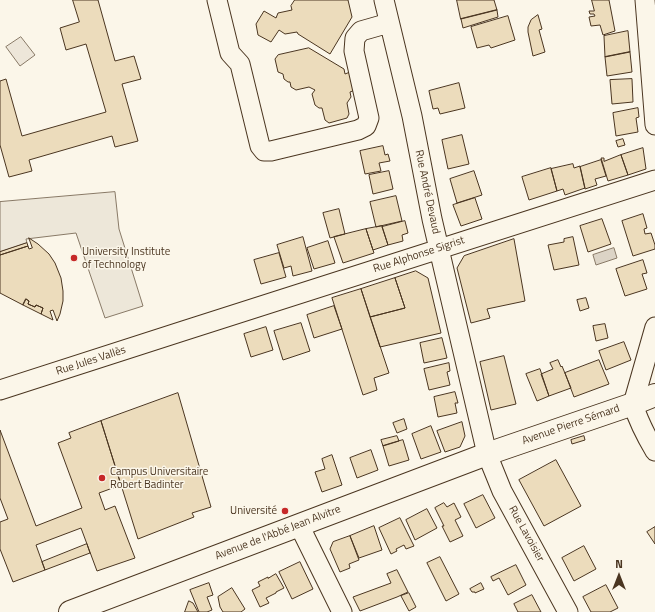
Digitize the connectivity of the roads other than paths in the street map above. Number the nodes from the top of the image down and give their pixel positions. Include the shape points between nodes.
1 (217, 0) edge
2 (384, 0) edge
3 (646, 0) edge
4 (389, 23) junction
5 (655, 125) edge
6 (655, 180) edge
7 (439, 249) junction
8 (655, 327) edge
9 (183, 331) joint
10 (0, 390) edge
11 (655, 395) edge
12 (633, 404) junction
13 (655, 451) edge
14 (487, 454) junction
15 (299, 525) junction
16 (70, 612) edge
17 (342, 612) edge
18 (568, 612) edge

1 - 4 street via 230,54 240,64 260,146 264,151 313,142 366,126 369,118 354,51 355,38 361,31
2 - 4 street, Rue André Devaud
3 - 5 street
4 - 7 street, Rue André Devaud via 412,116
6 - 7 street, Rue Alphonse Sigrist
7 - 9 street, Rue Alphonse Sigrist
7 - 14 street, Rue André Devaud
8 - 12 street
9 - 10 street, Rue Jules Vallès
11 - 12 main road, Avenue Pierre Sémard
12 - 13 street
12 - 14 main road, Avenue Pierre Sémard
14 - 15 main road, Avenue de l'Abbé Jean Alvitre
14 - 18 street, Rue Lavoisier via 502,491
15 - 16 main road, Avenue de l'Abbé Jean Alvitre
15 - 17 street

